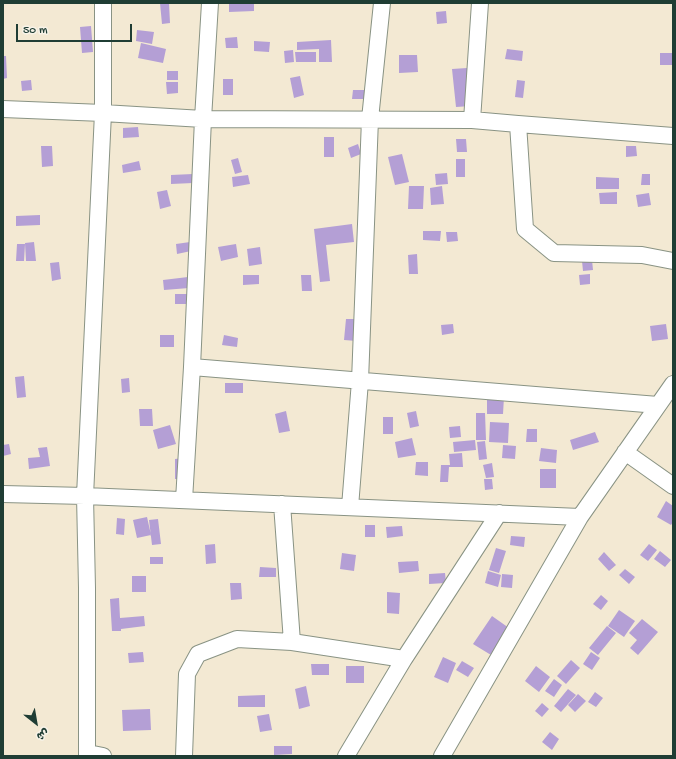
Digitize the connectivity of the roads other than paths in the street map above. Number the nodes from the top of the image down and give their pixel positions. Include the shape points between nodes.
1 (103, 3) edge
2 (210, 3) edge
3 (382, 3) edge
4 (480, 3) edge
5 (3, 109) edge
6 (103, 113) junction
7 (370, 119) junction
8 (203, 120) junction
9 (472, 120) junction
10 (518, 124) junction
11 (673, 136) edge
12 (673, 261) edge
13 (192, 367) junction
14 (360, 381) junction
15 (673, 384) edge
16 (658, 405) junction
17 (625, 452) junction
18 (673, 486) edge
19 (3, 494) edge
20 (85, 496) junction
21 (184, 500) junction
22 (282, 504) junction
23 (350, 507) junction
24 (499, 513) junction
25 (580, 516) junction
26 (292, 642) junction
27 (404, 659) junction
28 (93, 755) edge
29 (184, 756) edge
30 (346, 756) edge
31 (442, 756) edge

1 - 6 street
2 - 8 street
3 - 7 street
4 - 9 street
5 - 6 street
6 - 8 street
6 - 20 street
7 - 8 street
7 - 9 street
7 - 14 street
8 - 13 street
9 - 10 street
10 - 11 street
10 - 12 street via 525,229 554,253 642,255
13 - 14 street
13 - 21 street
14 - 16 street
14 - 23 street
15 - 16 street
16 - 17 street
17 - 18 street
17 - 25 street
19 - 20 street
20 - 21 street
20 - 28 street
21 - 22 street
22 - 23 street
22 - 26 street
23 - 24 street
24 - 25 street
24 - 27 street
25 - 31 street
26 - 27 street
26 - 29 street via 237,639 198,654 187,674
27 - 30 street

